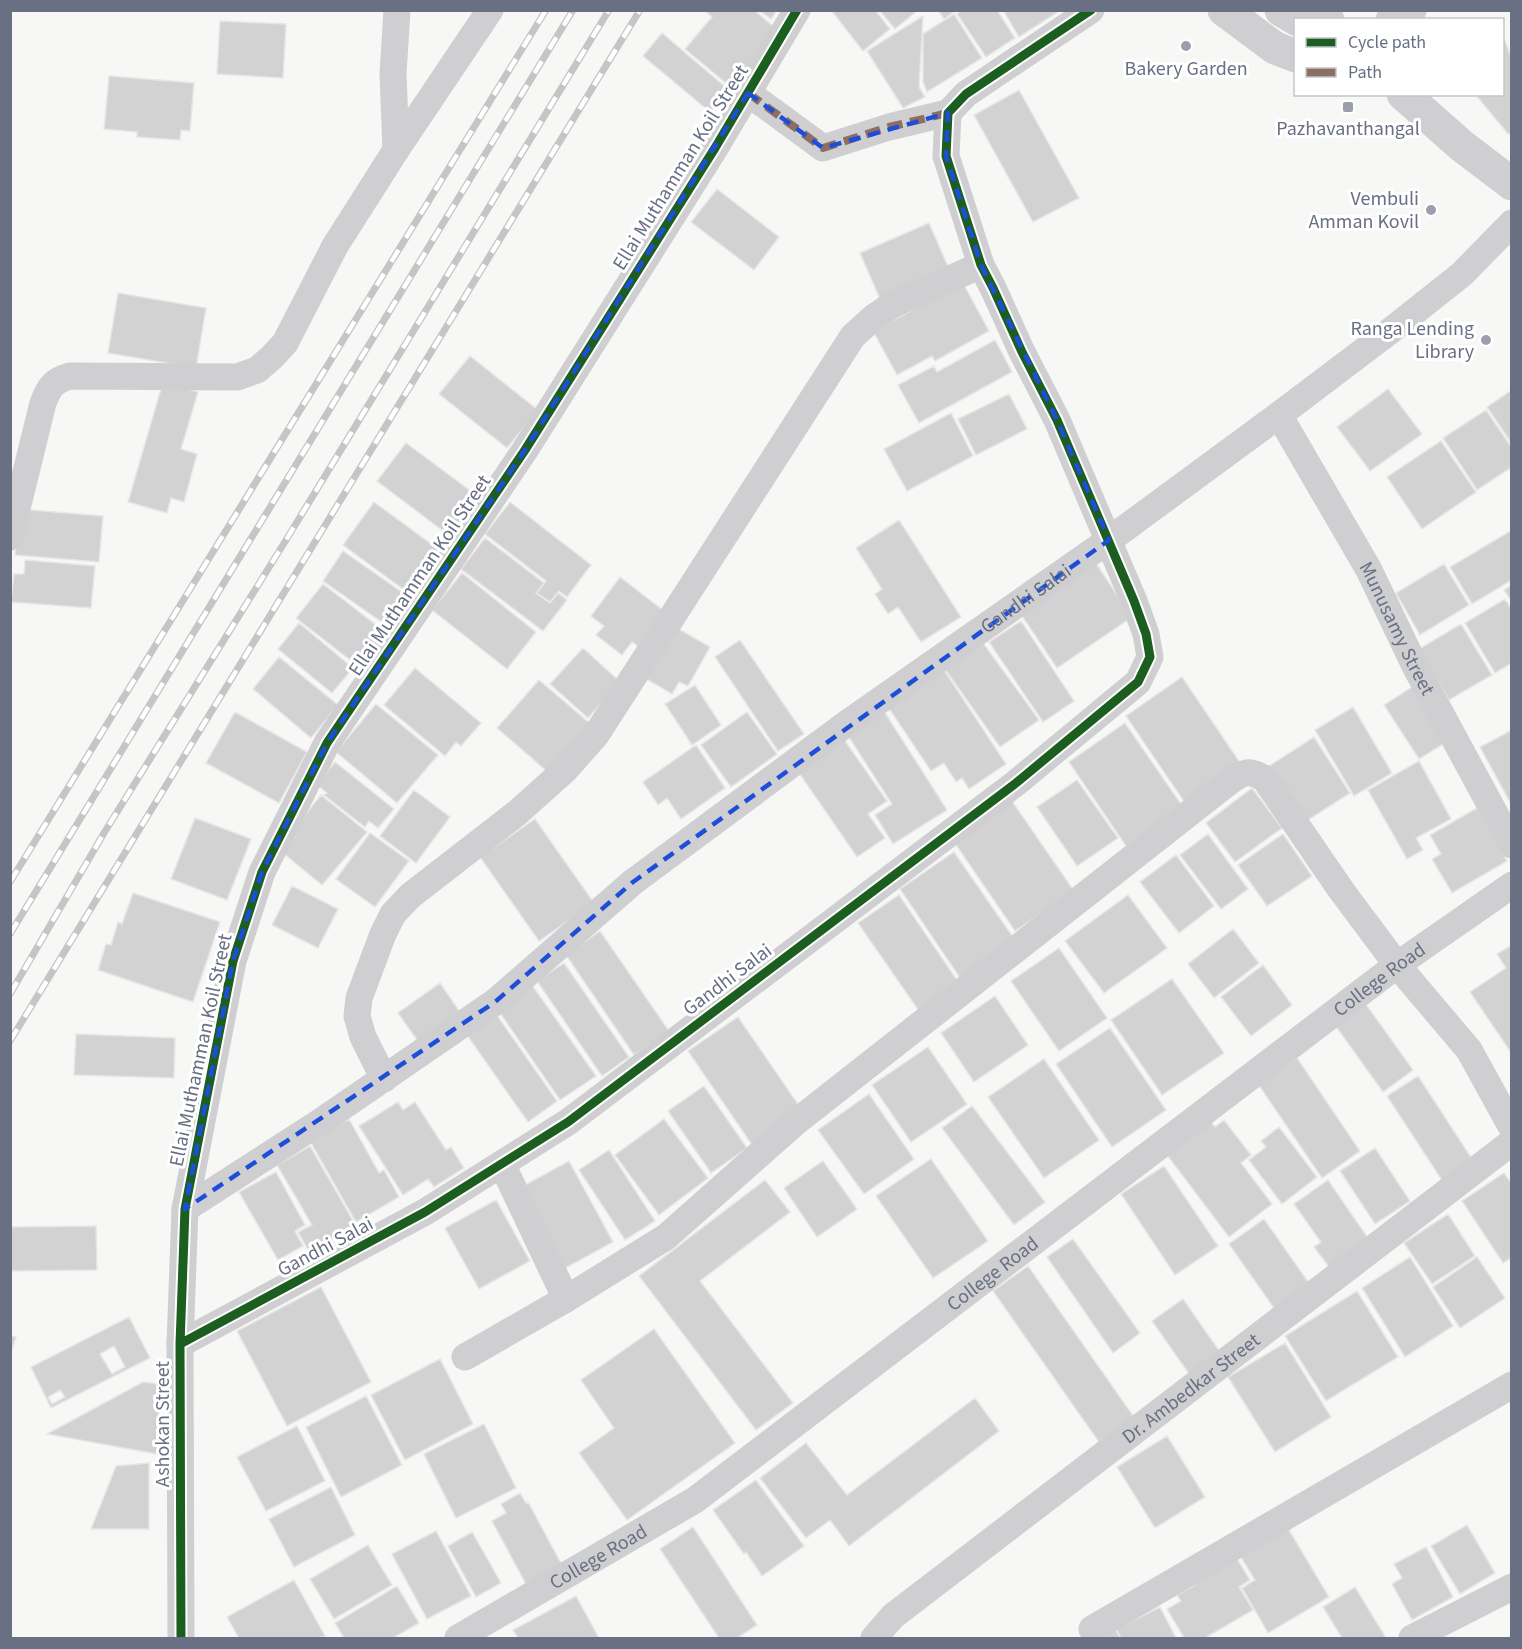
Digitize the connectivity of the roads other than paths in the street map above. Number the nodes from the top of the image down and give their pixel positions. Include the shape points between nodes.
1 (397, 10) edge
2 (490, 10) edge
3 (797, 10) edge
4 (1091, 10) edge
5 (1224, 10) edge
6 (1281, 10) edge
7 (1410, 10) edge
8 (1295, 18) edge
9 (1396, 18) edge
10 (1294, 55) edge
11 (748, 93) junction
12 (1405, 96) edge
13 (948, 113) junction
14 (396, 150) junction
15 (1512, 184) edge
16 (1512, 223) edge
17 (981, 265) junction
18 (1279, 415) junction
19 (10, 537) edge
20 (1109, 540) junction
21 (1512, 845) edge
22 (1512, 885) edge
23 (1397, 965) junction
24 (384, 1078) junction
25 (1512, 1128) edge
26 (1512, 1142) edge
27 (502, 1164) junction
28 (185, 1209) junction
29 (566, 1299) junction
30 (180, 1344) junction
31 (465, 1357) dead end
32 (1512, 1385) edge
33 (1512, 1587) edge
34 (1092, 1629) dead end
35 (181, 1638) edge
36 (458, 1638) edge
37 (874, 1638) edge
38 (1412, 1638) edge

1 - 14 street via 393,74
2 - 14 street
3 - 11 street, Ellai Muthamman Koil Street
4 - 13 street via 966,94
5 - 10 street via 1275,48
6 - 8 street
7 - 9 street
11 - 13 street via 823,148
11 - 28 street, Ellai Muthamman Koil Street via 525,450 327,743 262,872 233,961
12 - 15 street
13 - 17 street via 946,156
14 - 19 street via 336,246 285,343 257,370 237,376 70,376 49,388
16 - 18 street, Gandhi Salai via 1462,274
17 - 20 street via 1058,420
17 - 24 street via 892,305 853,336 596,735 565,770 517,813 410,896 393,914 359,998 357,1016
18 - 20 street, Gandhi Salai
18 - 21 street, Munusamy Street via 1369,570 1415,666
20 - 24 street, Gandhi Salai via 726,812 633,882 495,1002
20 - 27 street, Gandhi Salai via 1146,634 1150,657 1138,682 1016,783 587,1108
22 - 23 street, College Road
23 - 25 street via 1468,1050
23 - 29 street via 1265,779 1242,773 796,1122 666,1237
23 - 36 street, College Road via 695,1500
24 - 28 street, Gandhi Salai
26 - 37 street, Dr. Ambedkar Street via 893,1616
27 - 29 street
27 - 30 street, Gandhi Salai via 425,1212
28 - 30 street, Ashokan Street
29 - 31 street
30 - 35 street, Ashokan Street
32 - 34 street
33 - 38 street

